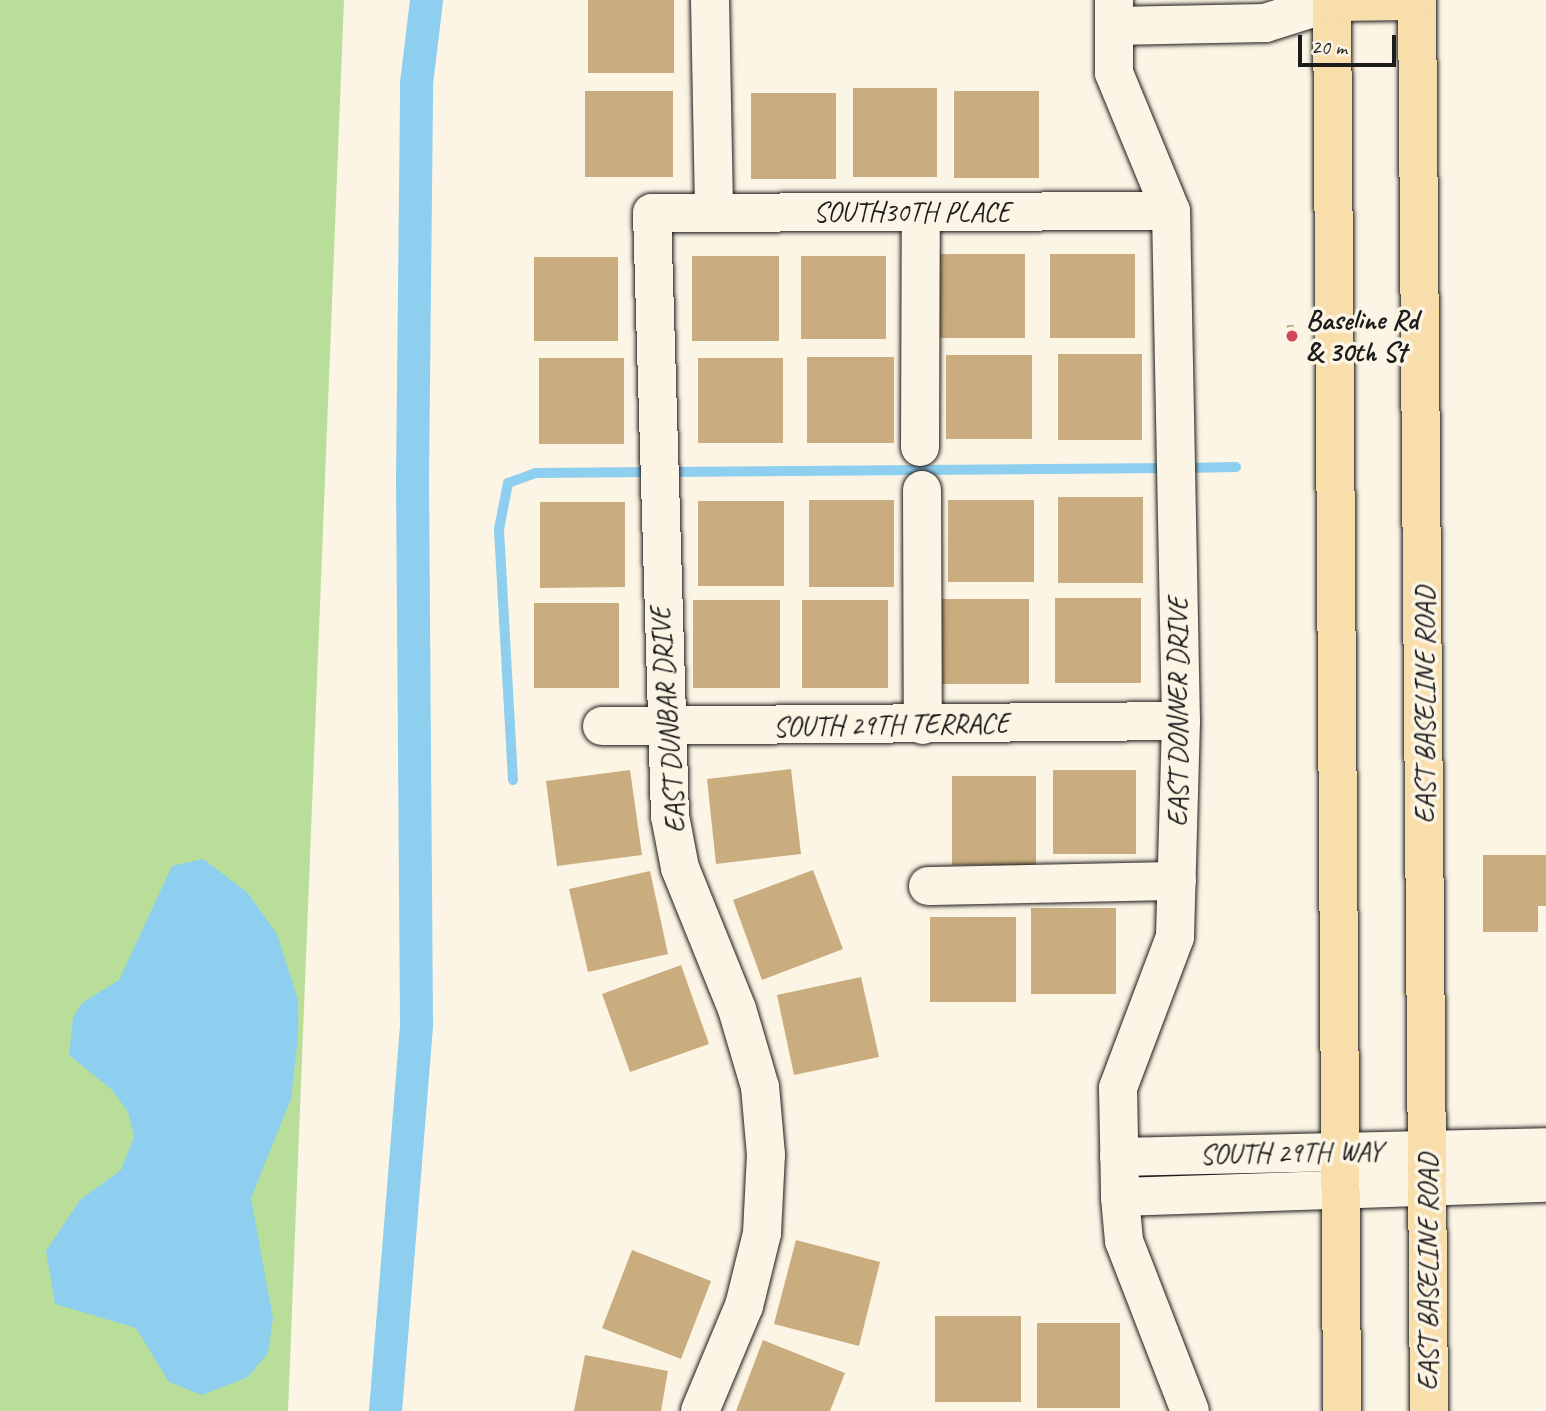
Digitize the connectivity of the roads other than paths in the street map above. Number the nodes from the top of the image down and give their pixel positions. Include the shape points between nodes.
1 (710, 0) edge
2 (1417, 0) edge
3 (1431, 0) edge
4 (1330, 1) edge
5 (1114, 13) edge
6 (1198, 13) edge
7 (1171, 211) junction
8 (921, 212) junction
9 (652, 213) joint
10 (714, 213) junction
11 (920, 447) dead end
12 (922, 490) dead end
13 (1181, 721) junction
14 (923, 725) junction
15 (602, 726) dead end
16 (664, 726) junction
17 (1177, 881) junction
18 (928, 886) dead end
19 (1546, 1147) edge
20 (1341, 1152) junction
21 (1209, 1154) junction
22 (1119, 1157) junction
23 (1428, 1168) junction
24 (1546, 1183) edge
25 (1340, 1189) junction
26 (1210, 1195) junction
27 (1120, 1197) junction
28 (700, 1411) edge
29 (1190, 1411) edge
30 (1342, 1411) edge
31 (1429, 1411) edge

1 - 10 street
2 - 3 street
2 - 4 main road
2 - 23 main road, EAST BASELINE ROAD
4 - 6 street via 1265,23
4 - 20 main road
5 - 6 street
5 - 7 street, EAST DONNER DRIVE via 1114,73
7 - 8 street, SOUTH30TH PLACE
7 - 13 street, EAST DONNER DRIVE
8 - 10 street, SOUTH30TH PLACE
8 - 11 street
9 - 10 street, SOUTH30TH PLACE
9 - 16 street, EAST DUNBAR DRIVE
12 - 14 street
13 - 14 street, SOUTH 29TH TERRACE
13 - 17 street, EAST DONNER DRIVE
14 - 16 street, SOUTH 29TH TERRACE
15 - 16 street, SOUTH 29TH TERRACE
16 - 28 street, EAST DUNBAR DRIVE via 680,868 737,1009 761,1093 766,1155 762,1233 744,1306
17 - 18 street
17 - 22 street, EAST DONNER DRIVE via 1175,937 1118,1088
19 - 23 street, SOUTH 29TH WAY
20 - 21 street, SOUTH 29TH WAY
20 - 23 street, SOUTH 29TH WAY
20 - 25 main road
21 - 22 street, SOUTH 29TH WAY
21 - 26 street
22 - 27 street, EAST DONNER DRIVE
23 - 24 street, SOUTH 29TH WAY
23 - 25 street
23 - 31 main road, EAST BASELINE ROAD
25 - 26 street
25 - 30 main road
26 - 27 street
27 - 29 street, EAST DONNER DRIVE via 1124,1241

